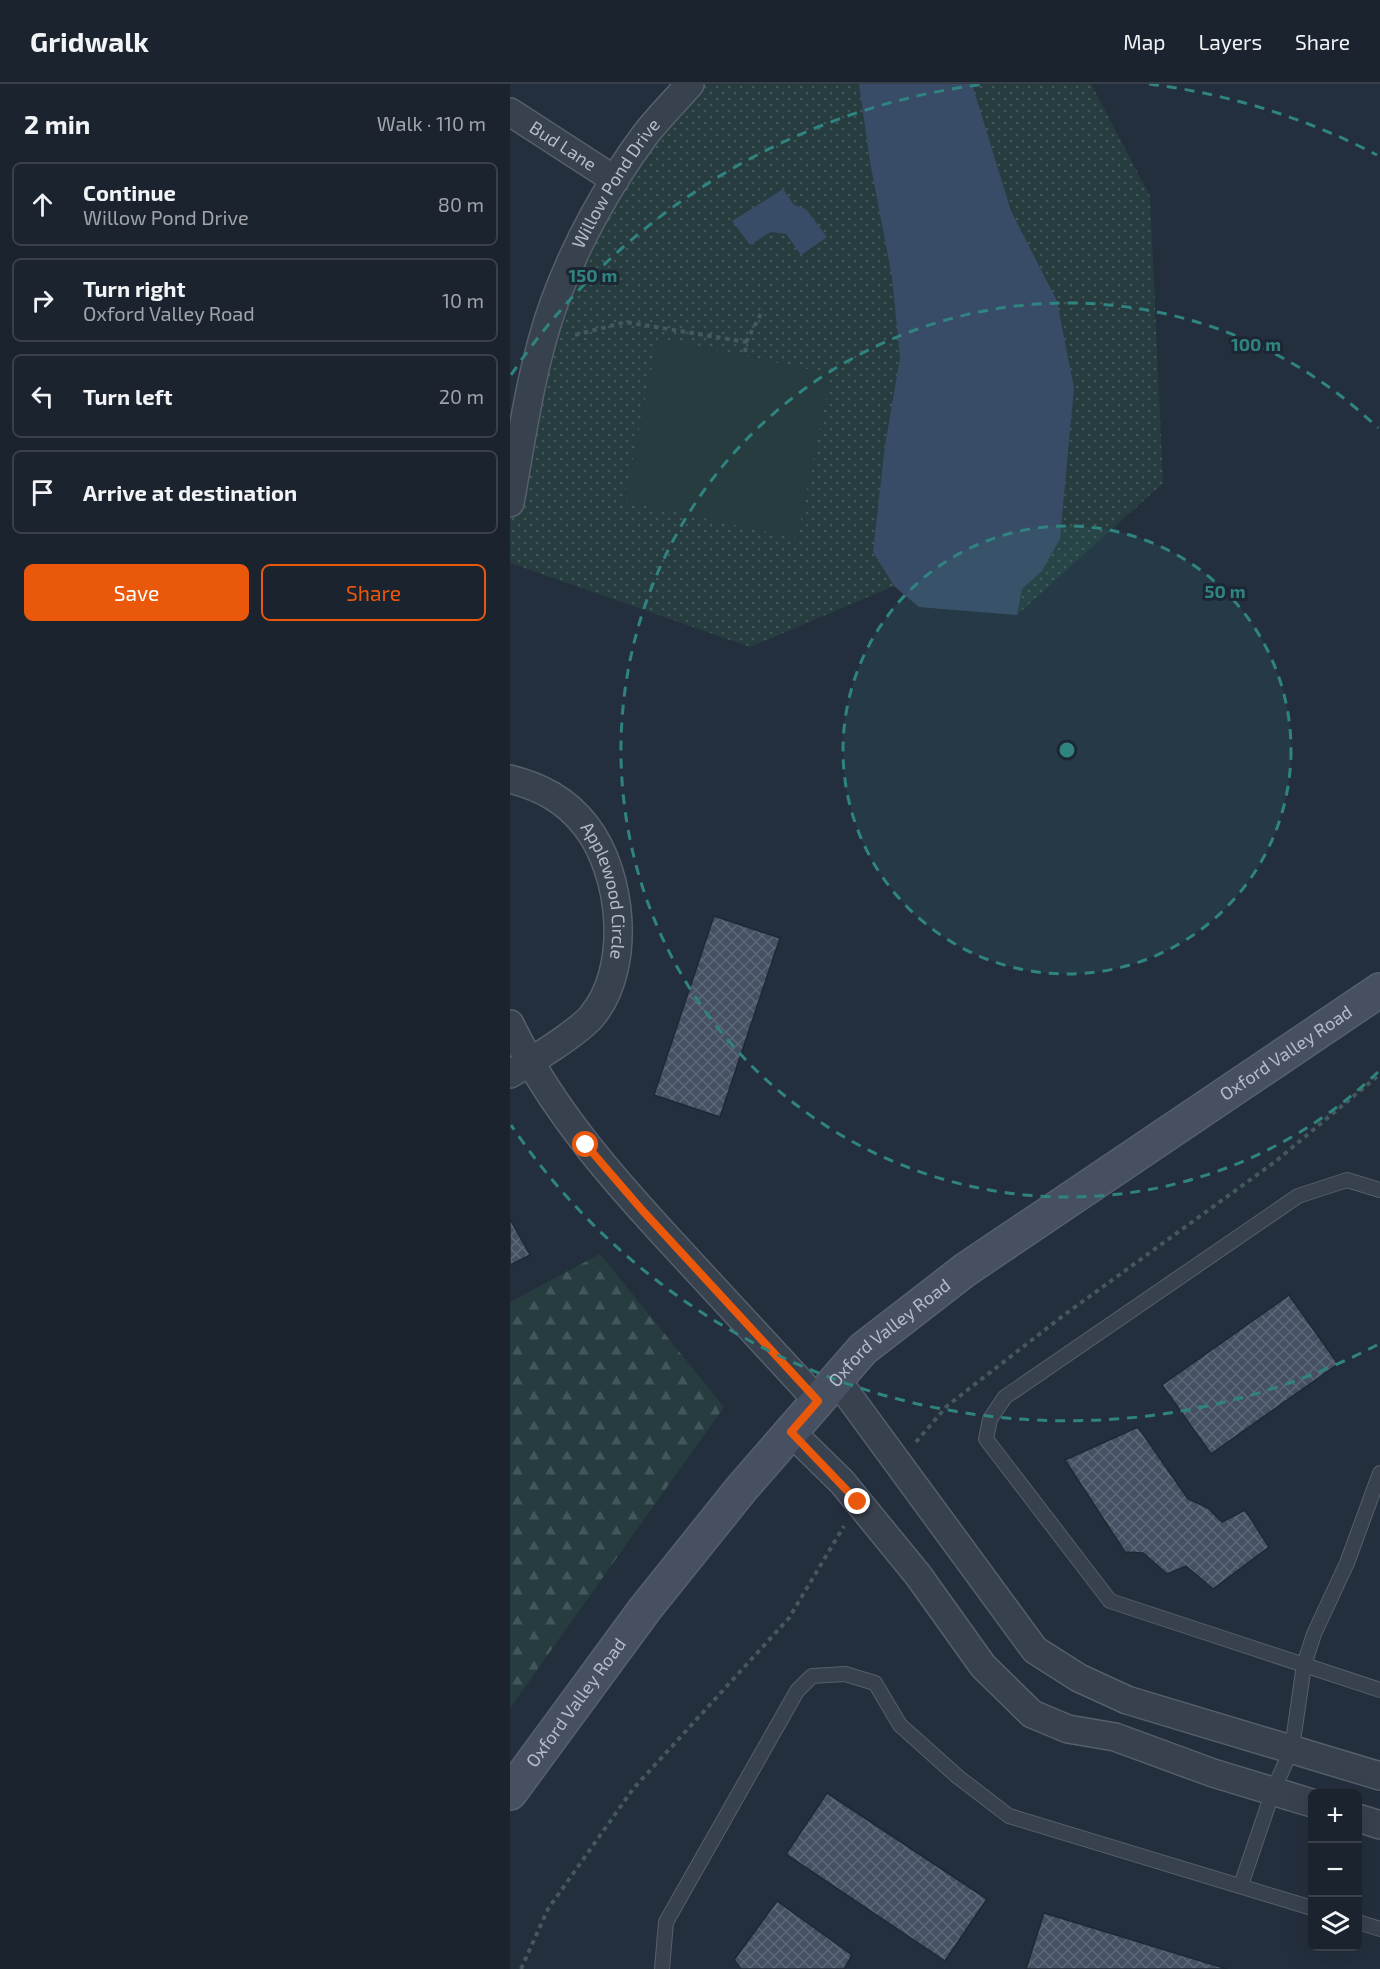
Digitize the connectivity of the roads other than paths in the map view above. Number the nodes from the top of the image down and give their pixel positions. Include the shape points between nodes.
1 (690, 84) edge
2 (510, 112) edge
3 (615, 180) junction
4 (510, 503) edge
5 (510, 779) edge
6 (1380, 990) edge
7 (510, 1024) edge
8 (520, 1069) edge
9 (1380, 1190) edge
10 (828, 1390) junction
11 (791, 1432) junction
12 (1380, 1473) edge
13 (1304, 1665) junction
14 (1380, 1690) edge
15 (1292, 1748) junction
16 (1380, 1776) edge
17 (1273, 1791) junction
18 (510, 1793) edge
19 (1308, 1802) edge
20 (1362, 1819) edge
21 (1380, 1825) edge
22 (1240, 1885) junction
23 (1308, 1907) edge
24 (1362, 1923) edge
25 (1380, 1929) edge
26 (662, 1969) edge

1 - 3 street, Willow Pond Drive via 646,134
2 - 3 street, Bud Lane
3 - 4 street, Willow Pond Drive via 568,268 553,305 533,382
5 - 8 street, Applewood Circle via 539,787 567,806 586,826 609,873 619,951 608,990 592,1017
6 - 10 main road, Oxford Valley Road via 965,1270 863,1349
7 - 8 street
8 - 10 street via 642,1210
9 - 13 lane via 1347,1180 1298,1196 1005,1397 990,1419 986,1439 1110,1600
10 - 11 main road, Oxford Valley Road
10 - 15 street via 1035,1650 1079,1678 1126,1700
11 - 17 street via 842,1482 918,1575 983,1666 1032,1714 1068,1729 1115,1737
11 - 18 main road, Oxford Valley Road via 645,1609
12 - 13 lane
13 - 14 lane
13 - 15 lane
15 - 16 street
15 - 17 lane
17 - 19 street
17 - 22 lane
20 - 21 street
22 - 23 lane
22 - 26 lane via 1009,1816 958,1778 900,1725 875,1683 845,1674 812,1676 797,1691 666,1922
24 - 25 lane

